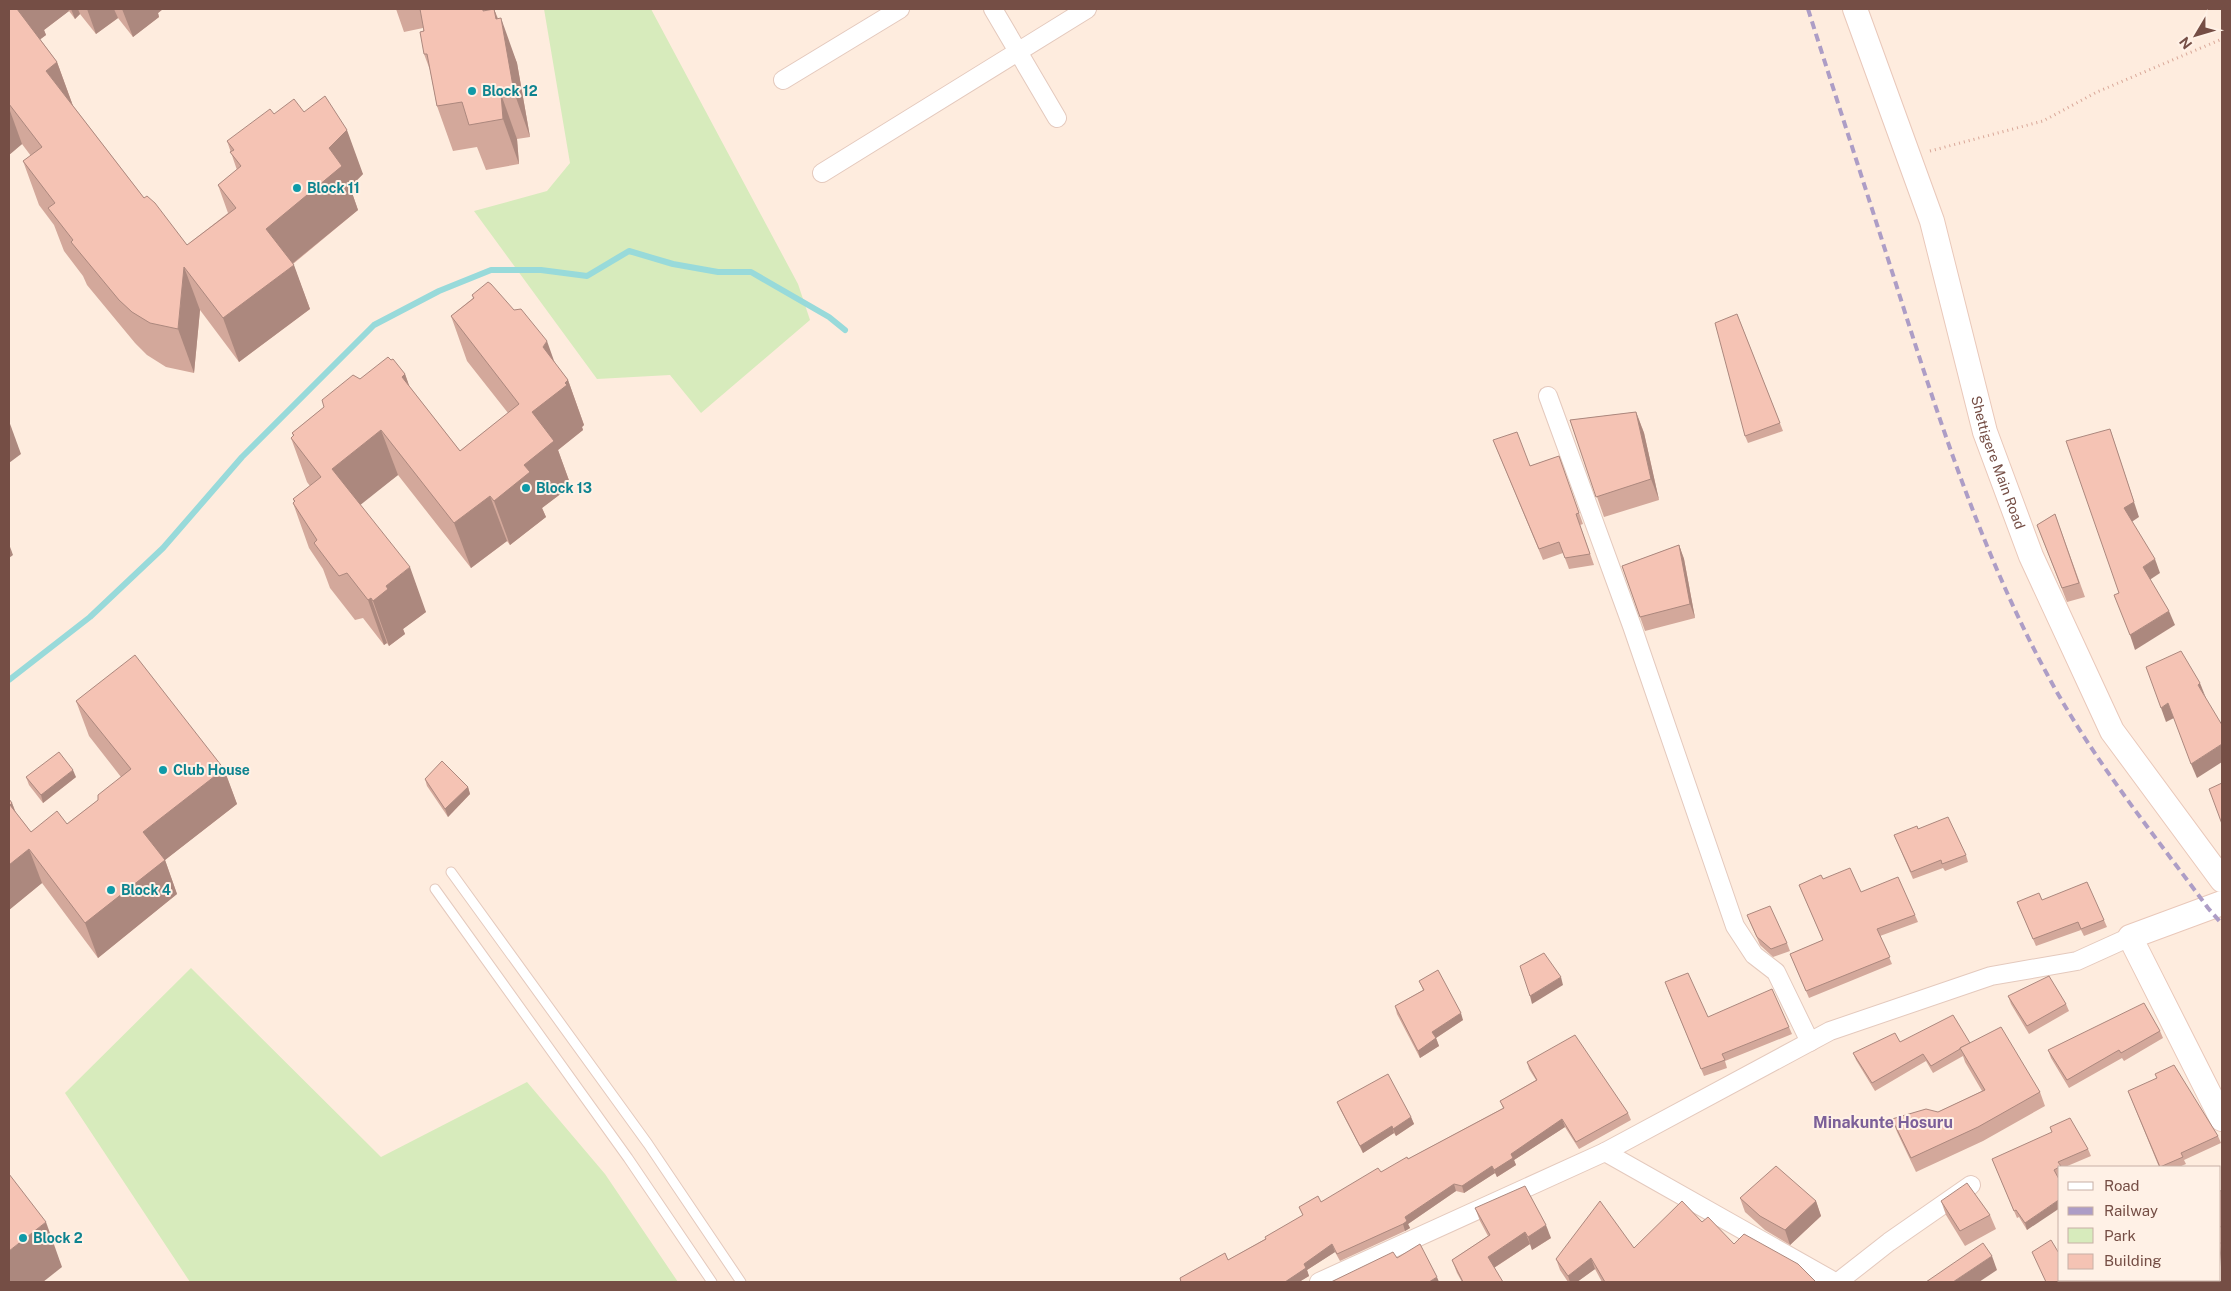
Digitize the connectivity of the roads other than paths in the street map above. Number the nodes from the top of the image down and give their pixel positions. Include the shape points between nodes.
1 (900, 9) edge
2 (993, 9) edge
3 (1087, 9) edge
4 (1855, 9) edge
5 (1019, 53) junction
6 (783, 80) dead end
7 (1058, 118) dead end
8 (822, 173) dead end
9 (1548, 396) dead end
10 (451, 872) dead end
11 (2222, 880) edge
12 (435, 889) dead end
13 (2222, 902) edge
14 (2130, 937) junction
15 (1810, 1042) junction
16 (2222, 1119) edge
17 (1605, 1152) junction
18 (1971, 1185) edge
19 (712, 1282) edge
20 (741, 1282) edge
21 (1319, 1282) edge
22 (1837, 1282) edge

1 - 6 street
2 - 5 street
3 - 5 street
4 - 11 main road, Shettigere Main Road via 1932,221 1984,432 2031,556 2112,732
5 - 7 street
5 - 8 street
9 - 15 street via 1632,626 1735,926 1754,955 1776,972
10 - 20 lane via 648,1144
12 - 19 lane via 628,1158
13 - 14 main road
14 - 15 street via 2077,961 1991,976 1830,1031
14 - 16 main road
15 - 17 street
17 - 21 street
17 - 22 street
18 - 22 street

